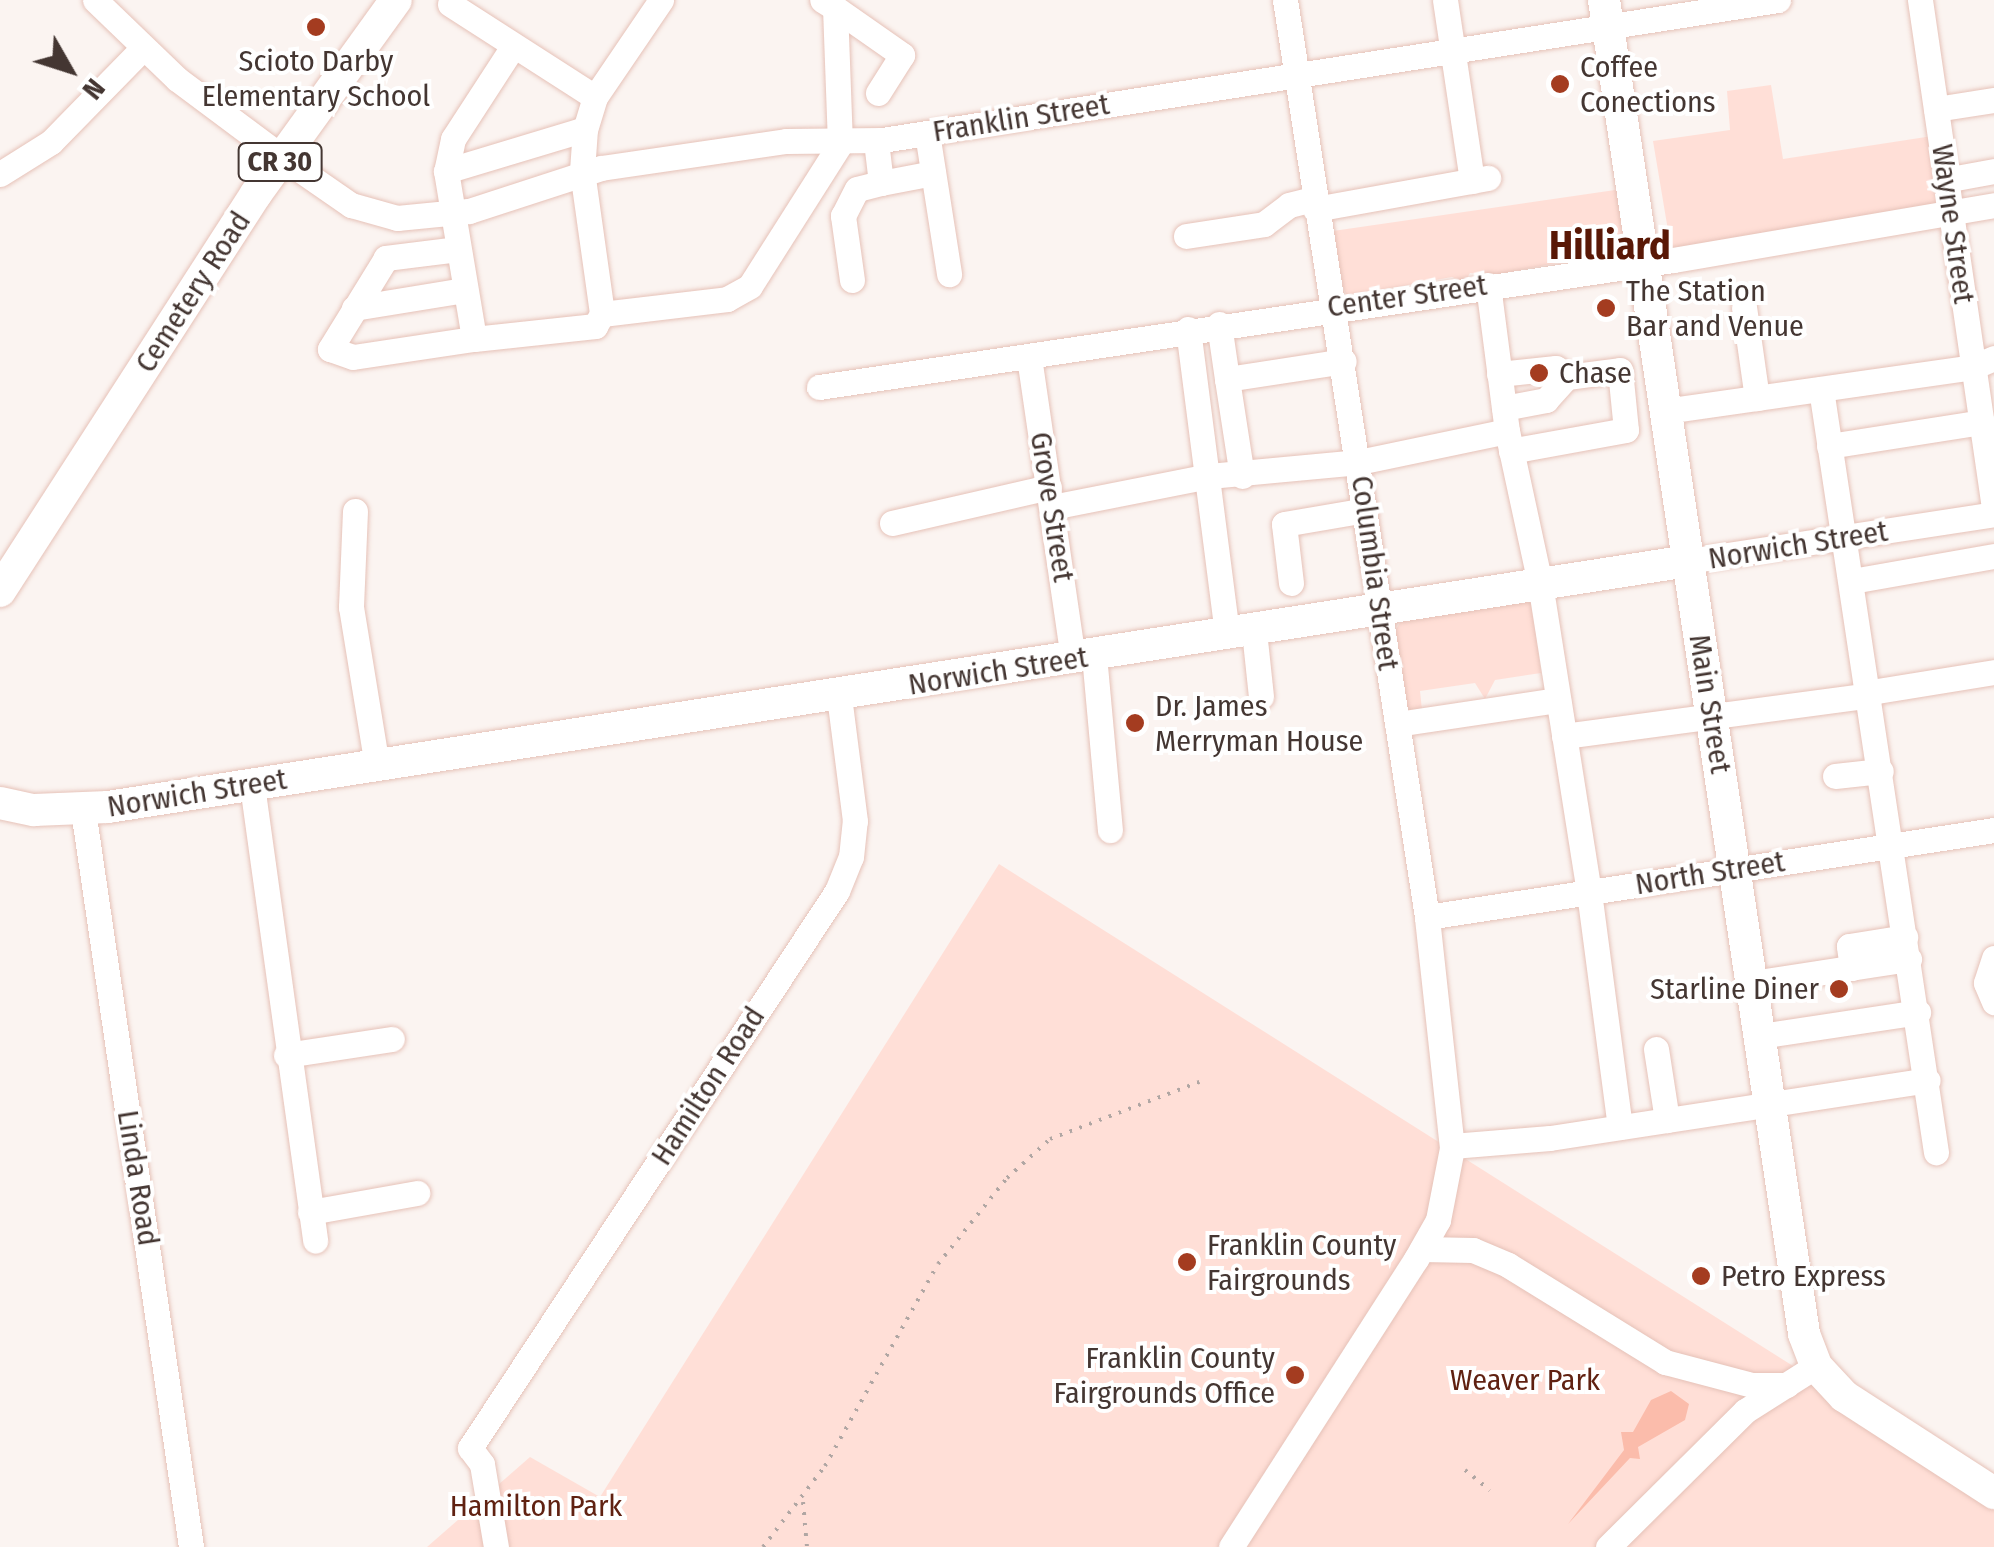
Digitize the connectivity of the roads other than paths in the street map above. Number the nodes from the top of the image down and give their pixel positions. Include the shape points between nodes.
1 (94, 0) edge
2 (396, 0) edge
3 (661, 0) edge
4 (1285, 0) edge
5 (1445, 0) edge
6 (1776, 0) edge
7 (1920, 0) edge
8 (450, 4) dead end
9 (829, 4) edge
10 (1606, 14) edge
11 (512, 48) junction
12 (142, 49) junction
13 (1452, 52) junction
14 (1296, 74) junction
15 (878, 93) dead end
16 (596, 97) junction
17 (1994, 100) edge
18 (1936, 109) junction
19 (585, 129) junction
20 (927, 133) junction
21 (876, 141) junction
22 (840, 144) junction
23 (283, 158) junction
24 (446, 171) junction
25 (1994, 171) edge
26 (582, 172) junction
27 (933, 173) junction
28 (0, 174) edge
29 (1945, 180) junction
30 (881, 183) junction
31 (1314, 204) junction
32 (1994, 205) edge
33 (1951, 212) junction
34 (448, 214) junction
35 (1186, 236) dead end
36 (458, 249) junction
37 (1643, 264) junction
38 (949, 274) dead end
39 (852, 280) dead end
40 (1488, 285) junction
41 (464, 290) junction
42 (1337, 306) junction
43 (1744, 307) dead end
44 (354, 308) junction
45 (602, 314) junction
46 (1219, 324) junction
47 (1188, 328) junction
48 (474, 339) junction
49 (1029, 356) junction
50 (1344, 361) junction
51 (1658, 362) junction
52 (1984, 363) edge
53 (1620, 370) junction
54 (1500, 374) junction
55 (1567, 378) junction
56 (1226, 379) junction
57 (819, 387) dead end
58 (1821, 389) junction
59 (1758, 398) junction
60 (1665, 410) junction
61 (1982, 422) junction
62 (1507, 430) junction
63 (1829, 446) junction
64 (1359, 462) junction
65 (1209, 476) junction
66 (1242, 476) junction
67 (1050, 497) junction
68 (1366, 510) junction
69 (355, 511) dead end
70 (1994, 511) edge
71 (892, 523) dead end
72 (1844, 538) junction
73 (1994, 556) edge
74 (1688, 562) junction
75 (1852, 581) junction
76 (1291, 583) dead end
77 (1540, 584) junction
78 (0, 592) edge
79 (1381, 610) junction
80 (1241, 633) junction
81 (1083, 656) junction
82 (1994, 672) edge
83 (1871, 693) junction
84 (839, 696) junction
85 (1261, 697) dead end
86 (1558, 700) junction
87 (1712, 714) junction
88 (1398, 724) junction
89 (1564, 736) junction
90 (376, 765) junction
91 (1881, 771) junction
92 (1835, 776) dead end
93 (252, 785) junction
94 (0, 804) edge
95 (82, 810) junction
96 (1110, 830) dead end
97 (1994, 830) edge
98 (1890, 846) junction
99 (1735, 868) junction
100 (1589, 892) junction
101 (1427, 918) junction
102 (1907, 948) junction
103 (1994, 958) edge
104 (1752, 983) junction
105 (1994, 1002) edge
106 (1918, 1012) junction
107 (1760, 1036) junction
108 (392, 1039) dead end
109 (1656, 1049) dead end
110 (286, 1055) junction
111 (1928, 1080) junction
112 (1770, 1103) junction
113 (1667, 1120) junction
114 (1620, 1127) junction
115 (1452, 1147) junction
116 (1936, 1152) dead end
117 (417, 1194) dead end
118 (310, 1212) junction
119 (314, 1240) dead end
120 (1422, 1249) junction
121 (1816, 1366) junction
122 (1787, 1385) junction
123 (1994, 1493) edge
124 (191, 1547) edge
125 (496, 1547) edge
126 (1231, 1547) edge
127 (1608, 1547) edge

1 - 12 street, Franklin Street
2 - 23 main road, Cemetery Road / CR 30
3 - 16 street
4 - 14 street, Columbia Street
5 - 13 street
6 - 10 street, Franklin Street
7 - 18 street, Wayne Street
8 - 11 street
9 - 15 street via 902,55
9 - 22 street
10 - 13 street, Franklin Street
10 - 37 main road, Main Street
11 - 16 street
11 - 24 street via 453,139
12 - 23 street, Franklin Street
12 - 28 street via 52,142
13 - 14 street, Franklin Street
13 - 31 street via 1480,179
14 - 20 street, Franklin Street
14 - 31 street, Columbia Street
16 - 19 street
17 - 18 street
18 - 29 street, Wayne Street
19 - 24 street
19 - 26 street
20 - 21 street, Franklin Street
20 - 27 street
21 - 22 street, Franklin Street
21 - 30 street
22 - 26 street, Franklin Street via 772,143
22 - 45 street via 739,296
23 - 34 street, Franklin Street via 374,213
23 - 78 main road, Cemetery Road / CR 30
24 - 34 street
25 - 29 street
26 - 34 street, Franklin Street
26 - 45 street
27 - 30 street
27 - 38 street
29 - 33 street, Wayne Street
30 - 39 street via 857,189 843,216
31 - 35 street via 1289,204 1264,224
31 - 42 street, Columbia Street
32 - 33 street, Center Street
33 - 37 street, Center Street
33 - 52 street, Wayne Street
34 - 36 street
36 - 41 street
36 - 44 street via 386,258
37 - 40 street, Center Street
37 - 51 main road, Main Street
40 - 42 street, Center Street
40 - 54 street
41 - 44 street
41 - 48 street
42 - 46 street, Center Street
42 - 50 street, Columbia Street
43 - 59 street
44 - 48 street via 330,348 353,356
45 - 48 street via 595,326
46 - 47 street, Center Street
46 - 56 street
47 - 49 street, Center Street
47 - 65 street
49 - 57 street, Center Street
49 - 67 street, Grove Street
50 - 56 street
50 - 64 street, Columbia Street
51 - 53 street
51 - 60 main road, Main Street
52 - 58 street
52 - 61 street, Wayne Street
53 - 55 street
53 - 62 street via 1626,430
54 - 55 street via 1556,368
54 - 62 street
55 - 62 street
56 - 66 street
58 - 59 street
58 - 63 street
59 - 60 street
60 - 74 main road, Main Street
61 - 63 street
61 - 70 street, Wayne Street
62 - 64 street
62 - 77 street
63 - 72 street
64 - 66 street
64 - 68 street, Columbia Street
65 - 66 street
65 - 67 street
65 - 80 street
67 - 71 street
67 - 81 street, Grove Street
68 - 76 street via 1284,524
68 - 79 street, Columbia Street
69 - 90 street via 351,607
70 - 72 street, Norwich Street
72 - 74 street, Norwich Street
72 - 75 street
73 - 75 street
74 - 77 main road, Norwich Street
74 - 87 main road, Main Street
75 - 83 street
77 - 79 main road, Norwich Street
77 - 86 street
79 - 80 main road, Norwich Street
79 - 88 street, Columbia Street
80 - 81 main road, Norwich Street
80 - 85 street
81 - 84 main road, Norwich Street
81 - 96 street, Grove Street
82 - 83 street
83 - 87 street
83 - 91 street
84 - 90 main road, Norwich Street
84 - 125 street, Hamilton Road via 855,821 851,857 837,890 470,1448 482,1464
86 - 88 street
86 - 89 street
87 - 89 street
87 - 99 main road, Main Street
88 - 101 street, Columbia Street
89 - 100 street
90 - 93 main road, Norwich Street
91 - 92 street
91 - 98 street
93 - 95 main road, Norwich Street
93 - 110 street
94 - 95 main road, Norwich Street
95 - 124 street, Linda Road
97 - 98 street, North Street
98 - 99 street, North Street
98 - 102 street
99 - 100 street, North Street
99 - 104 main road, Main Street
100 - 101 street, North Street
100 - 114 street
101 - 115 street, Columbia Street
102 - 104 street via 1852,968
102 - 106 street
103 - 105 street via 1986,983
104 - 107 main road, Main Street
106 - 107 street
106 - 111 street
107 - 112 main road, Main Street
108 - 110 street
109 - 113 street
110 - 118 street
111 - 112 street
111 - 116 street
112 - 113 street
112 - 121 main road, Main Street via 1804,1334
113 - 114 street
114 - 115 street
115 - 120 street, Columbia Street via 1438,1220
117 - 118 street
118 - 119 street
120 - 122 street via 1472,1250 1508,1265 1665,1362 1736,1382
120 - 126 street, Columbia Street
121 - 122 street
121 - 123 main road, Main Street via 1844,1396
122 - 127 street via 1746,1410

